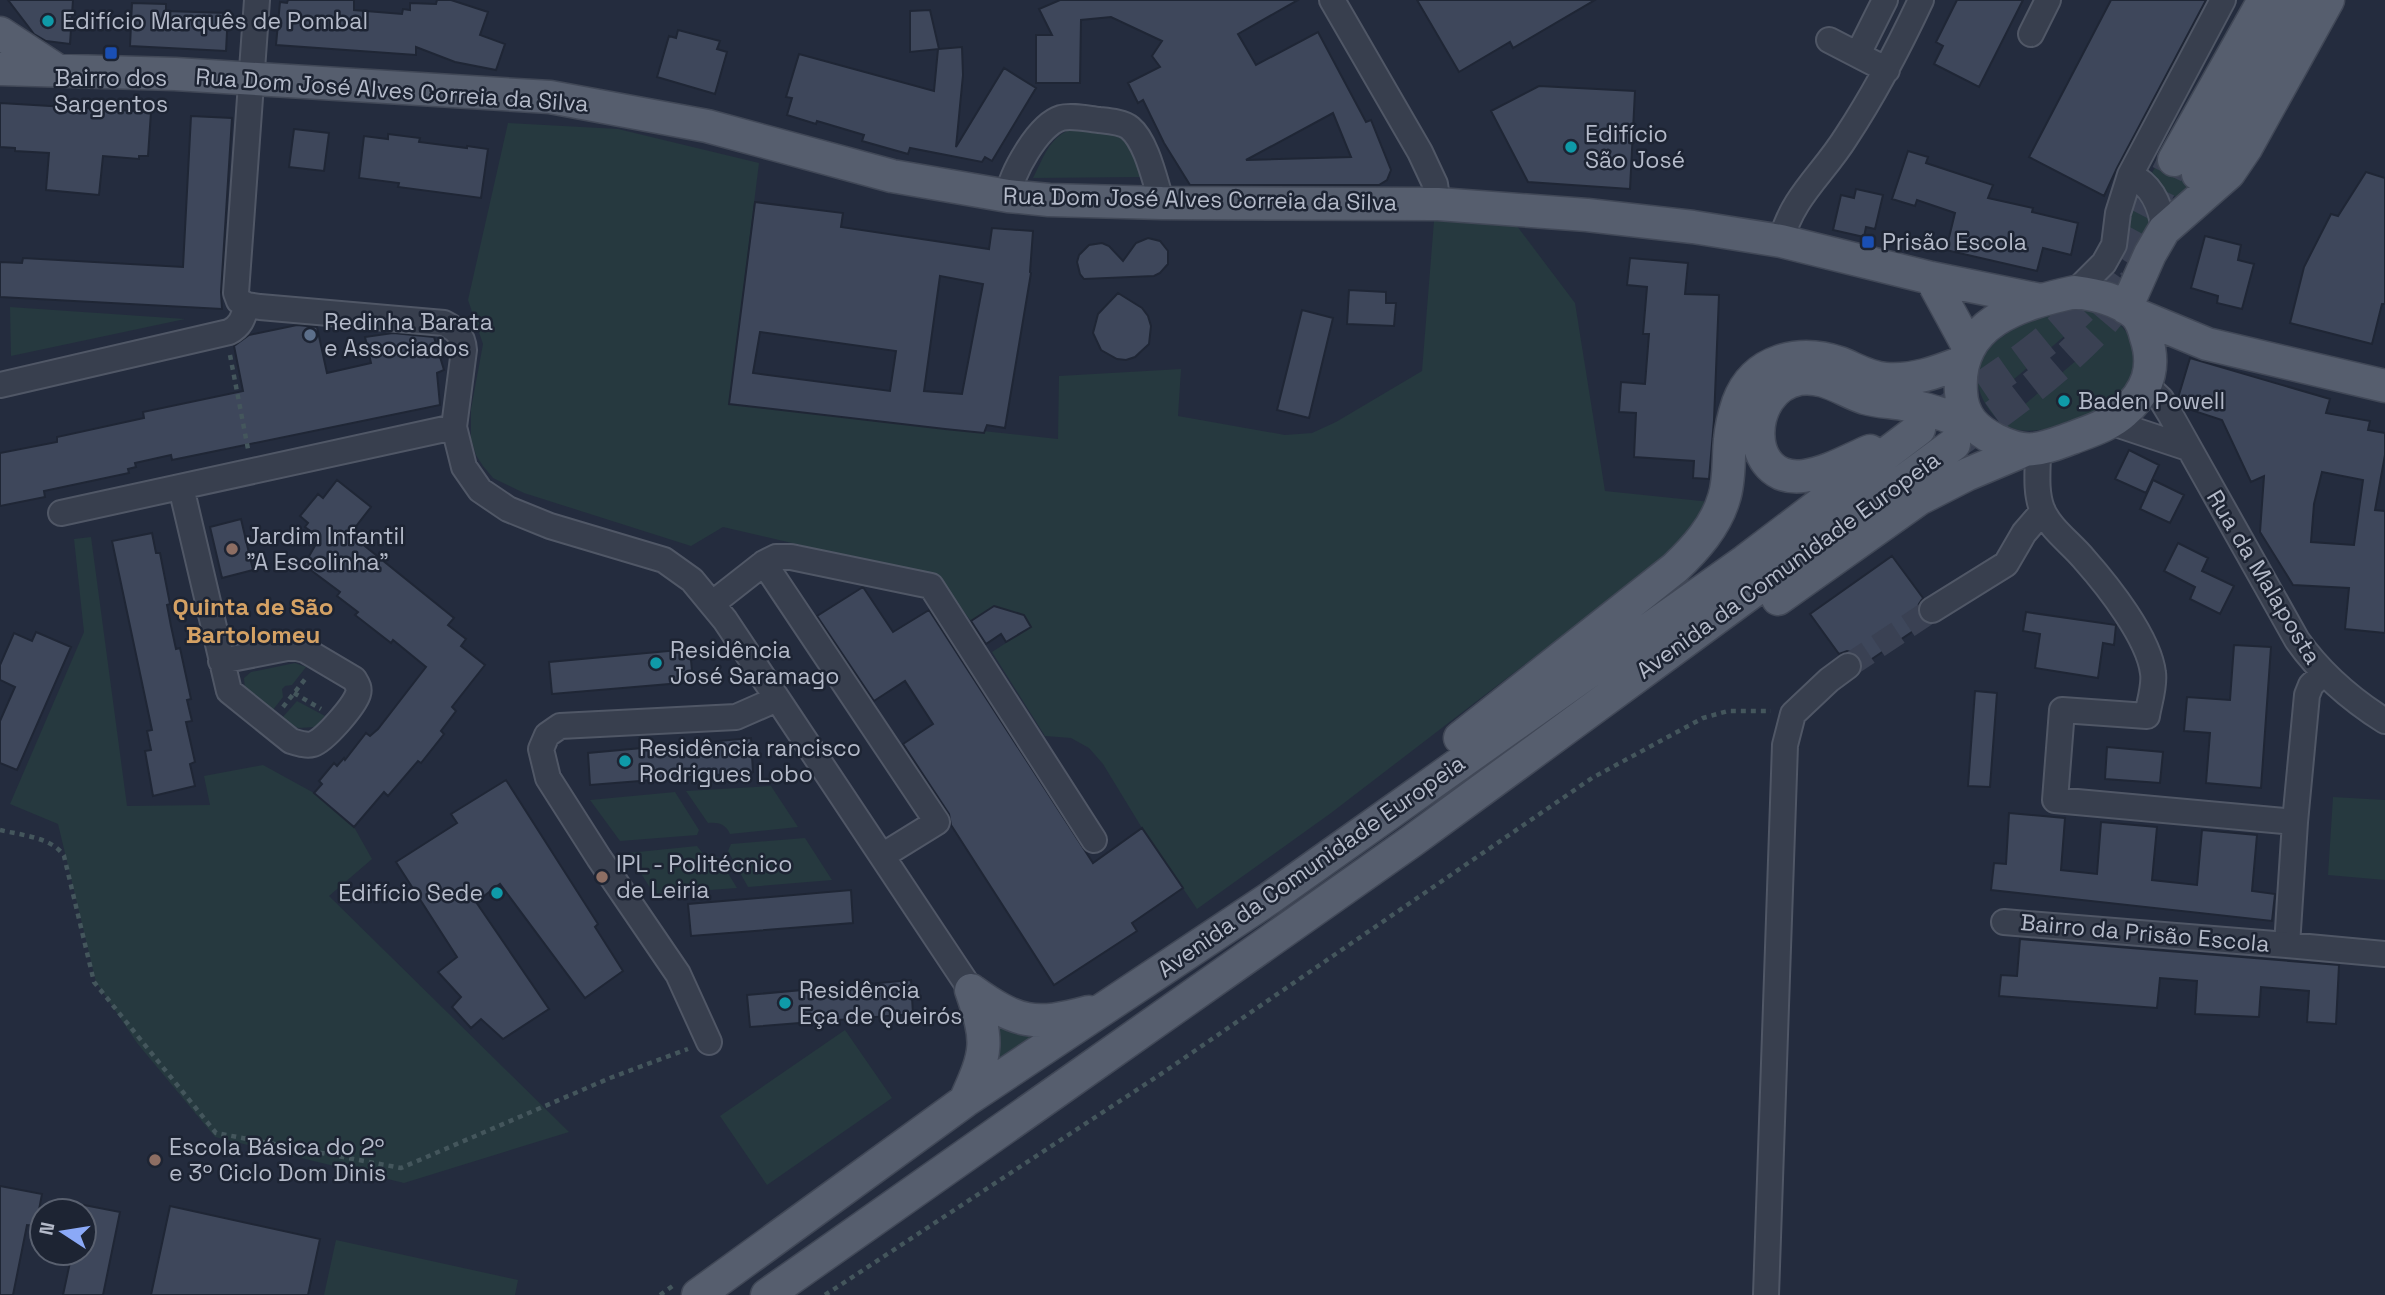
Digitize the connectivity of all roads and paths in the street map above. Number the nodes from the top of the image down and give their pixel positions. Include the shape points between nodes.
1 (257, 0) edge
2 (1332, 0) edge
3 (1885, 0) edge
4 (1922, 0) edge
5 (2048, 0) edge
6 (2223, 0) edge
7 (2264, 0) edge
8 (2297, 0) edge
9 (2328, 0) edge
10 (0, 33) edge
11 (2031, 34) dead end
12 (1829, 40) dead end
13 (1858, 54) junction
14 (0, 69) edge
15 (55, 69) junction
16 (1887, 70) junction
17 (250, 79) junction
18 (2130, 175) junction
19 (1008, 196) junction
20 (1161, 202) junction
21 (1438, 204) junction
22 (2164, 230) junction
23 (1782, 241) junction
24 (1931, 278) junction
25 (2075, 292) junction
26 (2040, 300) junction
27 (247, 305) junction
28 (2132, 312) junction
29 (226, 333) junction
30 (2207, 344) junction
31 (1966, 355) junction
32 (2149, 376) junction
33 (0, 385) edge
34 (2385, 386) edge
35 (2110, 422) junction
36 (454, 427) junction
37 (1964, 435) junction
38 (2188, 449) junction
39 (2031, 450) junction
40 (252, 471) junction
41 (181, 487) junction
42 (2043, 511) junction
43 (61, 513) dead end
44 (764, 562) junction
45 (713, 603) junction
46 (1933, 610) tunnel mouth
47 (322, 660) junction
48 (221, 661) junction
49 (1848, 666) tunnel mouth
50 (2323, 674) junction
51 (294, 693) junction
52 (777, 699) junction
53 (1793, 714) junction
54 (339, 719) junction
55 (2385, 721) edge
56 (269, 724) junction
57 (1402, 804) junction
58 (2295, 822) junction
59 (0, 830) edge
60 (1094, 839) dead end
61 (882, 856) junction
62 (1342, 892) junction
63 (2004, 922) dead end
64 (2287, 945) junction
65 (2385, 954) edge
66 (971, 990) junction
67 (1108, 1008) junction
68 (709, 1042) joint
69 (965, 1101) junction
70 (698, 1295) edge
71 (767, 1295) edge
72 (825, 1295) edge
73 (1766, 1295) edge

1 - 17 street
2 - 21 street via 1409,130 1435,184
3 - 13 street
4 - 16 street
5 - 11 street
6 - 18 street
7 - 8 main road via 2186,167
9 - 22 main road via 2229,173
10 - 15 main road
12 - 13 street
13 - 16 street
14 - 15 main road, Rua Dom José Alves Correia da Silva
15 - 17 main road, Rua Dom José Alves Correia da Silva
16 - 23 street via 1844,140 1796,202
17 - 19 main road, Rua Dom José Alves Correia da Silva via 585,102 707,125 892,176
17 - 27 street via 236,293
18 - 22 street via 2143,181 2151,192
18 - 25 street via 2114,245 2104,263
19 - 20 main road, Rua Dom José Alves Correia da Silva
19 - 20 street via 1022,160 1044,129 1062,117 1130,127 1143,146
20 - 21 main road, Rua Dom José Alves Correia da Silva
21 - 23 main road, Rua Dom José Alves Correia da Silva via 1600,216
22 - 28 main road via 2150,254
23 - 24 main road, Rua Dom José Alves Correia da Silva
24 - 26 main road, Rua Dom José Alves Correia da Silva
24 - 31 main road
25 - 26 main road
25 - 28 main road via 2100,296
26 - 31 main road via 2000,317 1984,329
27 - 29 street via 236,329
27 - 36 street via 452,327 461,336 464,350
28 - 30 main road
28 - 32 main road via 2150,348
29 - 33 street
29 - 40 path
30 - 32 main road via 2178,352
30 - 34 main road
31 - 37 main road via 1959,373
31 - 57 main road via 1907,379 1882,379 1823,358 1801,356 1765,367 1740,399 1732,422 1724,498 1692,552 1438,755
32 - 35 main road via 2136,400
32 - 38 street, Rua da Malaposta
35 - 38 street
35 - 39 main road
36 - 40 street
36 - 45 street via 464,467 494,501 550,526 664,560
37 - 39 main road
37 - 57 main road, Avenida da Comunidade Europeia via 1948,415 1863,397 1825,380 1798,379 1778,390 1764,407 1758,445 1777,470 1795,476 1828,469 1919,429 1745,561
37 - 62 main road, Avenida da Comunidade Europeia
38 - 50 street, Rua da Malaposta via 2297,640
39 - 42 street
39 - 62 main road via 1919,499 1451,831 1397,867
40 - 41 street
41 - 43 street
41 - 48 street
42 - 46 street via 2006,565
42 - 58 street via 2135,627 2154,675 2147,716 2062,710 2054,800
44 - 45 street
44 - 60 street via 791,557 931,586
44 - 61 street via 937,822
45 - 52 street
47 - 48 street via 305,650 287,648
47 - 51 path
47 - 54 street via 358,684 357,695
48 - 56 street via 229,691
49 - 53 street
50 - 55 street, Rua da Malaposta
50 - 58 street, Bairro da Prisão Escola via 2307,695
51 - 54 path
51 - 56 path
52 - 61 street
52 - 68 street via 736,717 560,726 541,748 548,778 678,974
53 - 72 path via 1764,710 1703,718 1592,778 1161,1074
53 - 73 street via 1784,745
54 - 56 street via 314,744 291,741
57 - 67 main road, Avenida da Comunidade Europeia
58 - 64 street, Bairro da Prisão Escola
59 - 68 path via 59,848 94,982 216,1133 401,1168 610,1078
61 - 66 street
62 - 71 main road, Avenida da Comunidade Europeia
63 - 64 street, Bairro da Prisão Escola
64 - 65 street, Bairro da Prisão Escola
66 - 67 main road via 999,1010 1028,1021
66 - 69 main road via 984,1041 981,1065
67 - 69 main road, Avenida da Comunidade Europeia
69 - 70 main road, Avenida da Comunidade Europeia

